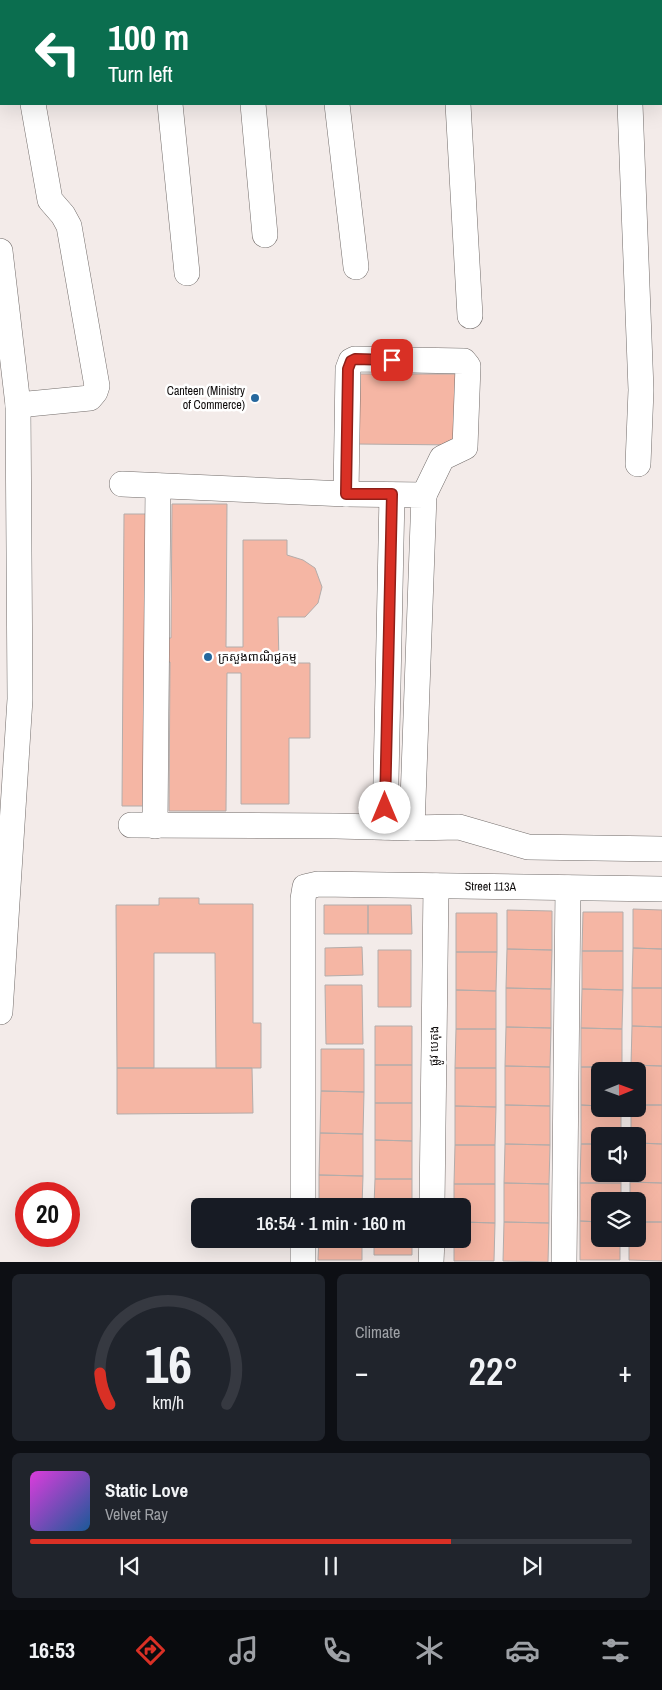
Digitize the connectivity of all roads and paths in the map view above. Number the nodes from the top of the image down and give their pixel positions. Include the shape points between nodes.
1 (33, 105) edge
2 (170, 105) edge
3 (253, 105) edge
4 (337, 105) edge
5 (458, 105) edge
6 (630, 105) edge
7 (265, 235) dead end
8 (0, 251) edge
9 (356, 267) dead end
10 (187, 273) dead end
11 (470, 316) dead end
12 (11, 390) edge
13 (638, 464) dead end
14 (122, 484) dead end
15 (158, 486) junction
16 (346, 494) junction
17 (392, 494) junction
18 (424, 495) junction
19 (10, 698) edge
20 (131, 825) dead end
21 (155, 826) junction
22 (385, 828) junction
23 (412, 828) junction
24 (662, 849) edge
25 (4, 882) edge
26 (436, 886) junction
27 (568, 888) junction
28 (662, 889) edge
29 (0, 1012) edge
30 (303, 1198) edge
31 (432, 1198) edge
32 (303, 1248) edge
33 (432, 1248) edge
34 (303, 1262) edge
35 (431, 1262) edge
36 (564, 1262) edge

1 - 12 street via 50,200 69,226 96,386 90,398
2 - 10 street
3 - 7 street
4 - 9 street
5 - 11 street
6 - 13 street via 640,390
8 - 12 street
12 - 19 street
14 - 15 street
15 - 16 street
15 - 21 street
16 - 17 street
16 - 18 street via 348,369 351,361 464,361 468,366 465,447 442,458
17 - 18 street
17 - 22 street
18 - 23 street
19 - 25 street
20 - 21 street
21 - 22 street
22 - 23 street
23 - 24 street via 459,826 528,847
25 - 29 street
26 - 27 street, Street 113A
26 - 30 street, Street 113A via 318,884 304,887
26 - 31 street, ផ្លូវ បេតុង
27 - 28 street, Street 113A
27 - 36 street
32 - 34 street
33 - 35 street

